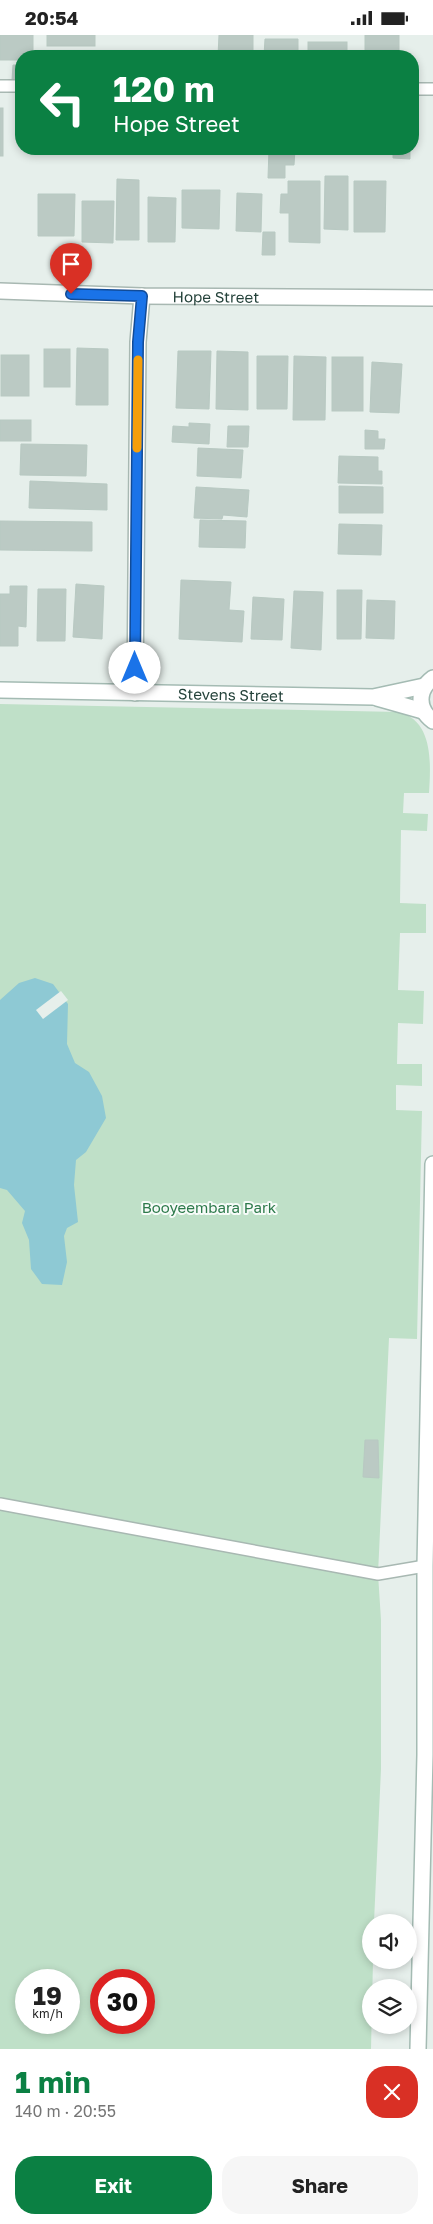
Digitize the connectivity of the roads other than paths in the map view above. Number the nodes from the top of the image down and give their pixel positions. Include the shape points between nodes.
1 (0, 86) edge
2 (15, 86) edge
3 (419, 89) edge
4 (433, 89) edge
5 (0, 291) edge
6 (142, 296) junction
7 (433, 298) edge
8 (428, 682) edge
9 (0, 690) edge
10 (135, 693) junction
11 (373, 697) junction
12 (430, 719) edge
13 (433, 1164) edge
14 (433, 1189) edge
15 (0, 1503) edge
16 (425, 1566) junction
17 (429, 1754) edge
18 (428, 1771) edge
19 (418, 2049) edge

1 - 2 lane
3 - 4 lane
5 - 6 street, Hope Street
6 - 7 street, Hope Street
6 - 10 street via 138,342
8 - 11 street, Stevens Street
8 - 12 street via 420,698
9 - 10 street, Stevens Street
10 - 11 street, Stevens Street
11 - 12 street, Stevens Street
13 - 14 street
14 - 16 street
15 - 16 lane via 378,1574
16 - 17 street
17 - 18 street
18 - 19 street

